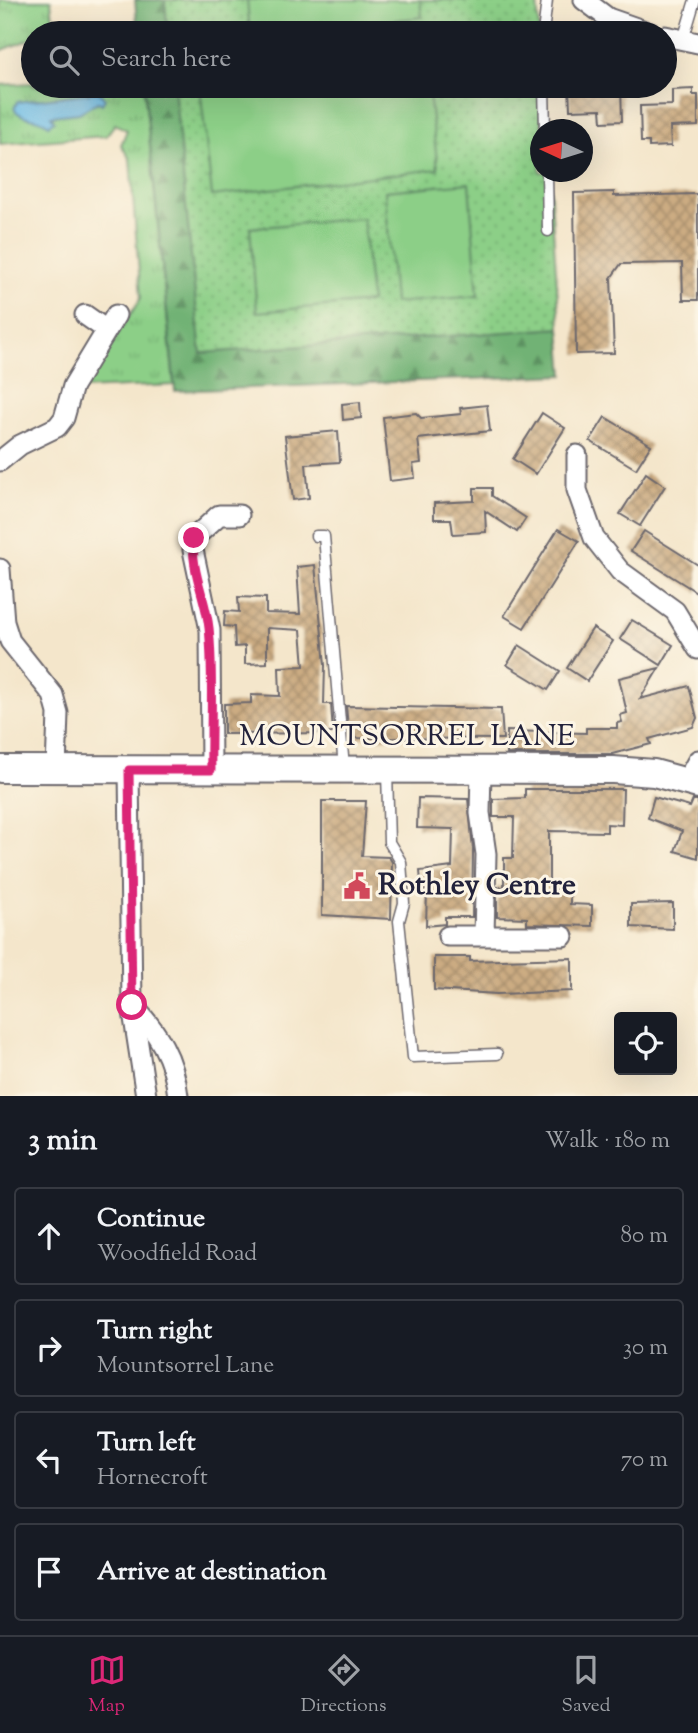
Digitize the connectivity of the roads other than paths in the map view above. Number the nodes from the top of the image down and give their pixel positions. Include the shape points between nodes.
1 (547, 0) edge
2 (584, 0) edge
3 (695, 0) edge
4 (544, 21) edge
5 (617, 21) edge
6 (682, 39) edge
7 (544, 98) edge
8 (545, 119) edge
9 (547, 182) edge
10 (548, 231) dead end
11 (85, 315) dead end
12 (577, 455) dead end
13 (0, 461) edge
14 (239, 515) dead end
15 (316, 536) dead end
16 (0, 569) edge
17 (698, 649) edge
18 (0, 769) edge
19 (56, 769) junction
20 (344, 769) junction
21 (387, 769) junction
22 (129, 770) junction
23 (211, 770) junction
24 (481, 771) junction
25 (694, 775) edge
26 (484, 935) junction
27 (448, 936) dead end
28 (563, 936) dead end
29 (132, 1005) junction
30 (496, 1054) dead end
31 (146, 1096) edge
32 (178, 1096) edge

1 - 4 lane
2 - 5 street
3 - 6 lane
7 - 8 lane
9 - 10 lane
11 - 13 street via 111,322 73,386 64,418 57,427
12 - 17 street via 577,490 594,538 628,578 675,611
14 - 23 street via 217,506 194,538 210,630
15 - 20 lane via 324,536
16 - 19 street via 10,641 53,695 58,713
18 - 19 street, MOUNTSORREL LANE
19 - 22 street, MOUNTSORREL LANE
20 - 21 street, MOUNTSORREL LANE
20 - 23 street, MOUNTSORREL LANE
21 - 24 street, MOUNTSORREL LANE
21 - 30 lane via 389,842 401,862 404,903 399,921 412,1057
22 - 23 street, MOUNTSORREL LANE
22 - 29 street
24 - 25 street, MOUNTSORREL LANE
24 - 26 street
26 - 27 street
26 - 28 street
29 - 31 street
29 - 32 street via 166,1048 176,1072

